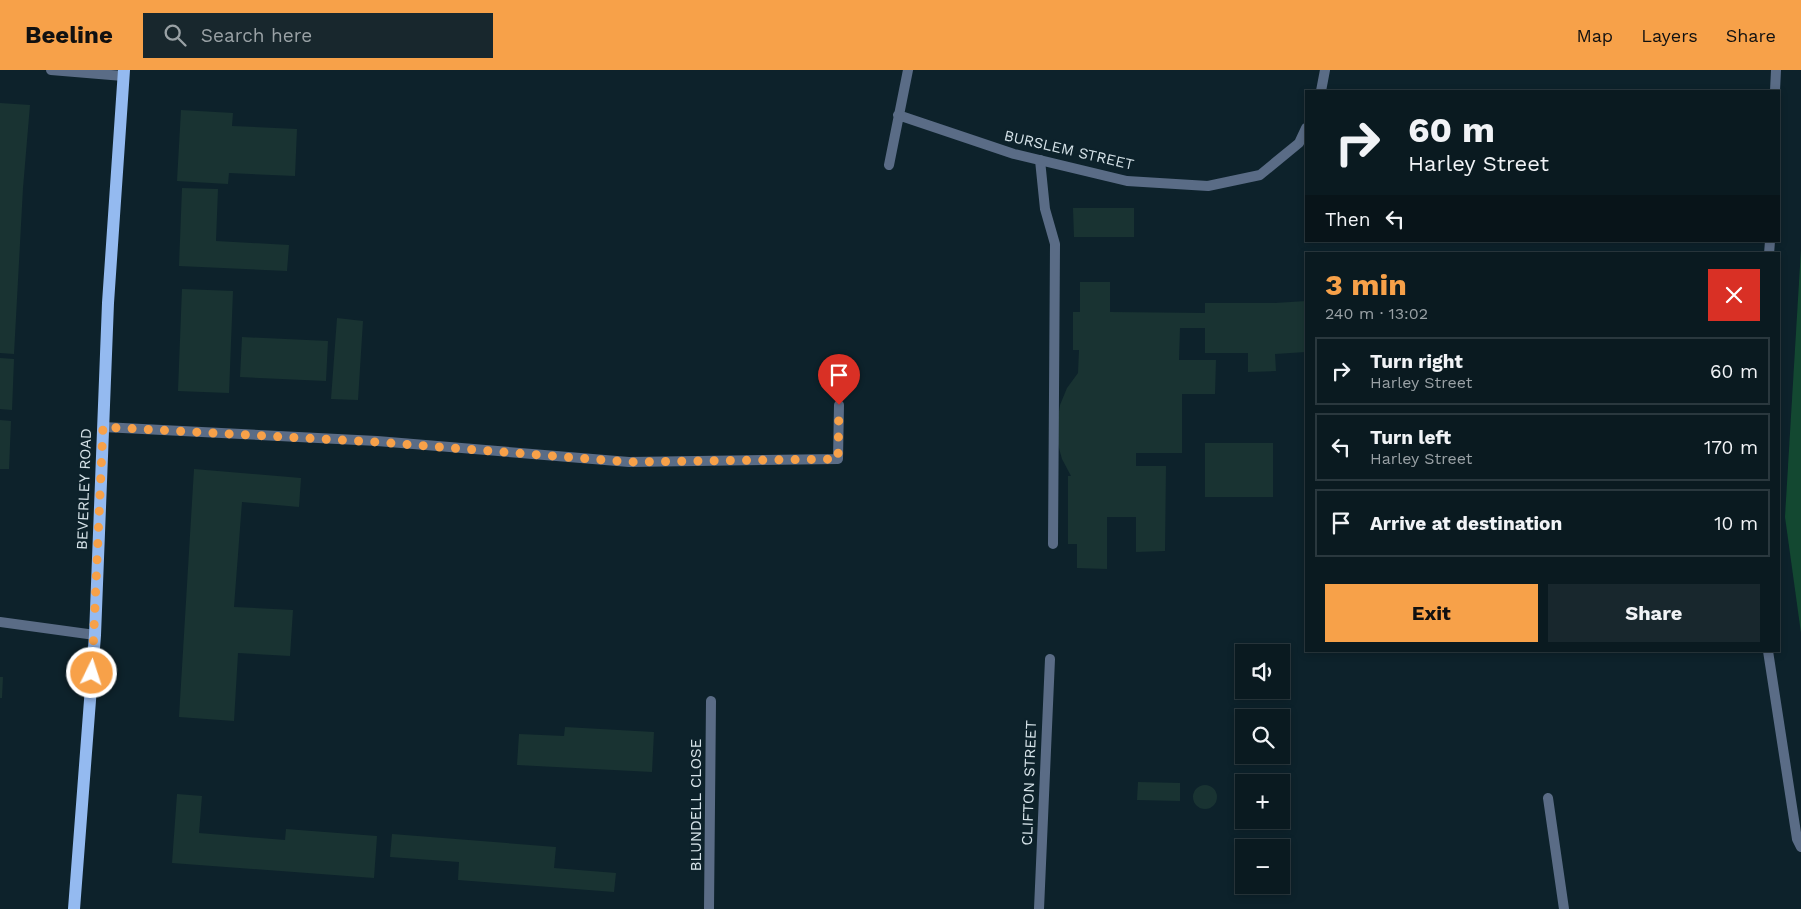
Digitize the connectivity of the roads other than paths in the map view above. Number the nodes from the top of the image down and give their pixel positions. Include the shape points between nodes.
1 (51, 70) edge
2 (908, 70) edge
3 (1325, 70) edge
4 (1776, 70) edge
5 (123, 73) edge
6 (1321, 90) edge
7 (1775, 90) edge
8 (898, 115) junction
9 (1305, 130) edge
10 (1040, 160) junction
11 (889, 166) dead end
12 (839, 405) dead end
13 (103, 427) junction
14 (1053, 544) dead end
15 (0, 622) edge
16 (95, 635) junction
17 (1768, 652) edge
18 (1050, 659) dead end
19 (711, 701) dead end
20 (1548, 798) dead end
21 (1801, 847) edge
22 (74, 909) edge
23 (709, 909) edge
24 (1039, 909) edge
25 (1564, 909) edge

1 - 5 street
2 - 8 street
3 - 6 street
4 - 7 street
5 - 13 main road, BEVERLEY ROAD
8 - 10 street, BURSLEM STREET
8 - 11 street
9 - 10 street, BURSLEM STREET via 1299,143 1260,175 1208,186 1127,181
10 - 14 street via 1045,209 1055,244
12 - 13 street via 838,459 629,462 377,442
13 - 16 main road, BEVERLEY ROAD
15 - 16 street
16 - 22 main road, BEVERLEY ROAD
17 - 21 street via 1797,839
18 - 24 street, CLIFTON STREET
19 - 23 street, BLUNDELL CLOSE
20 - 25 street

